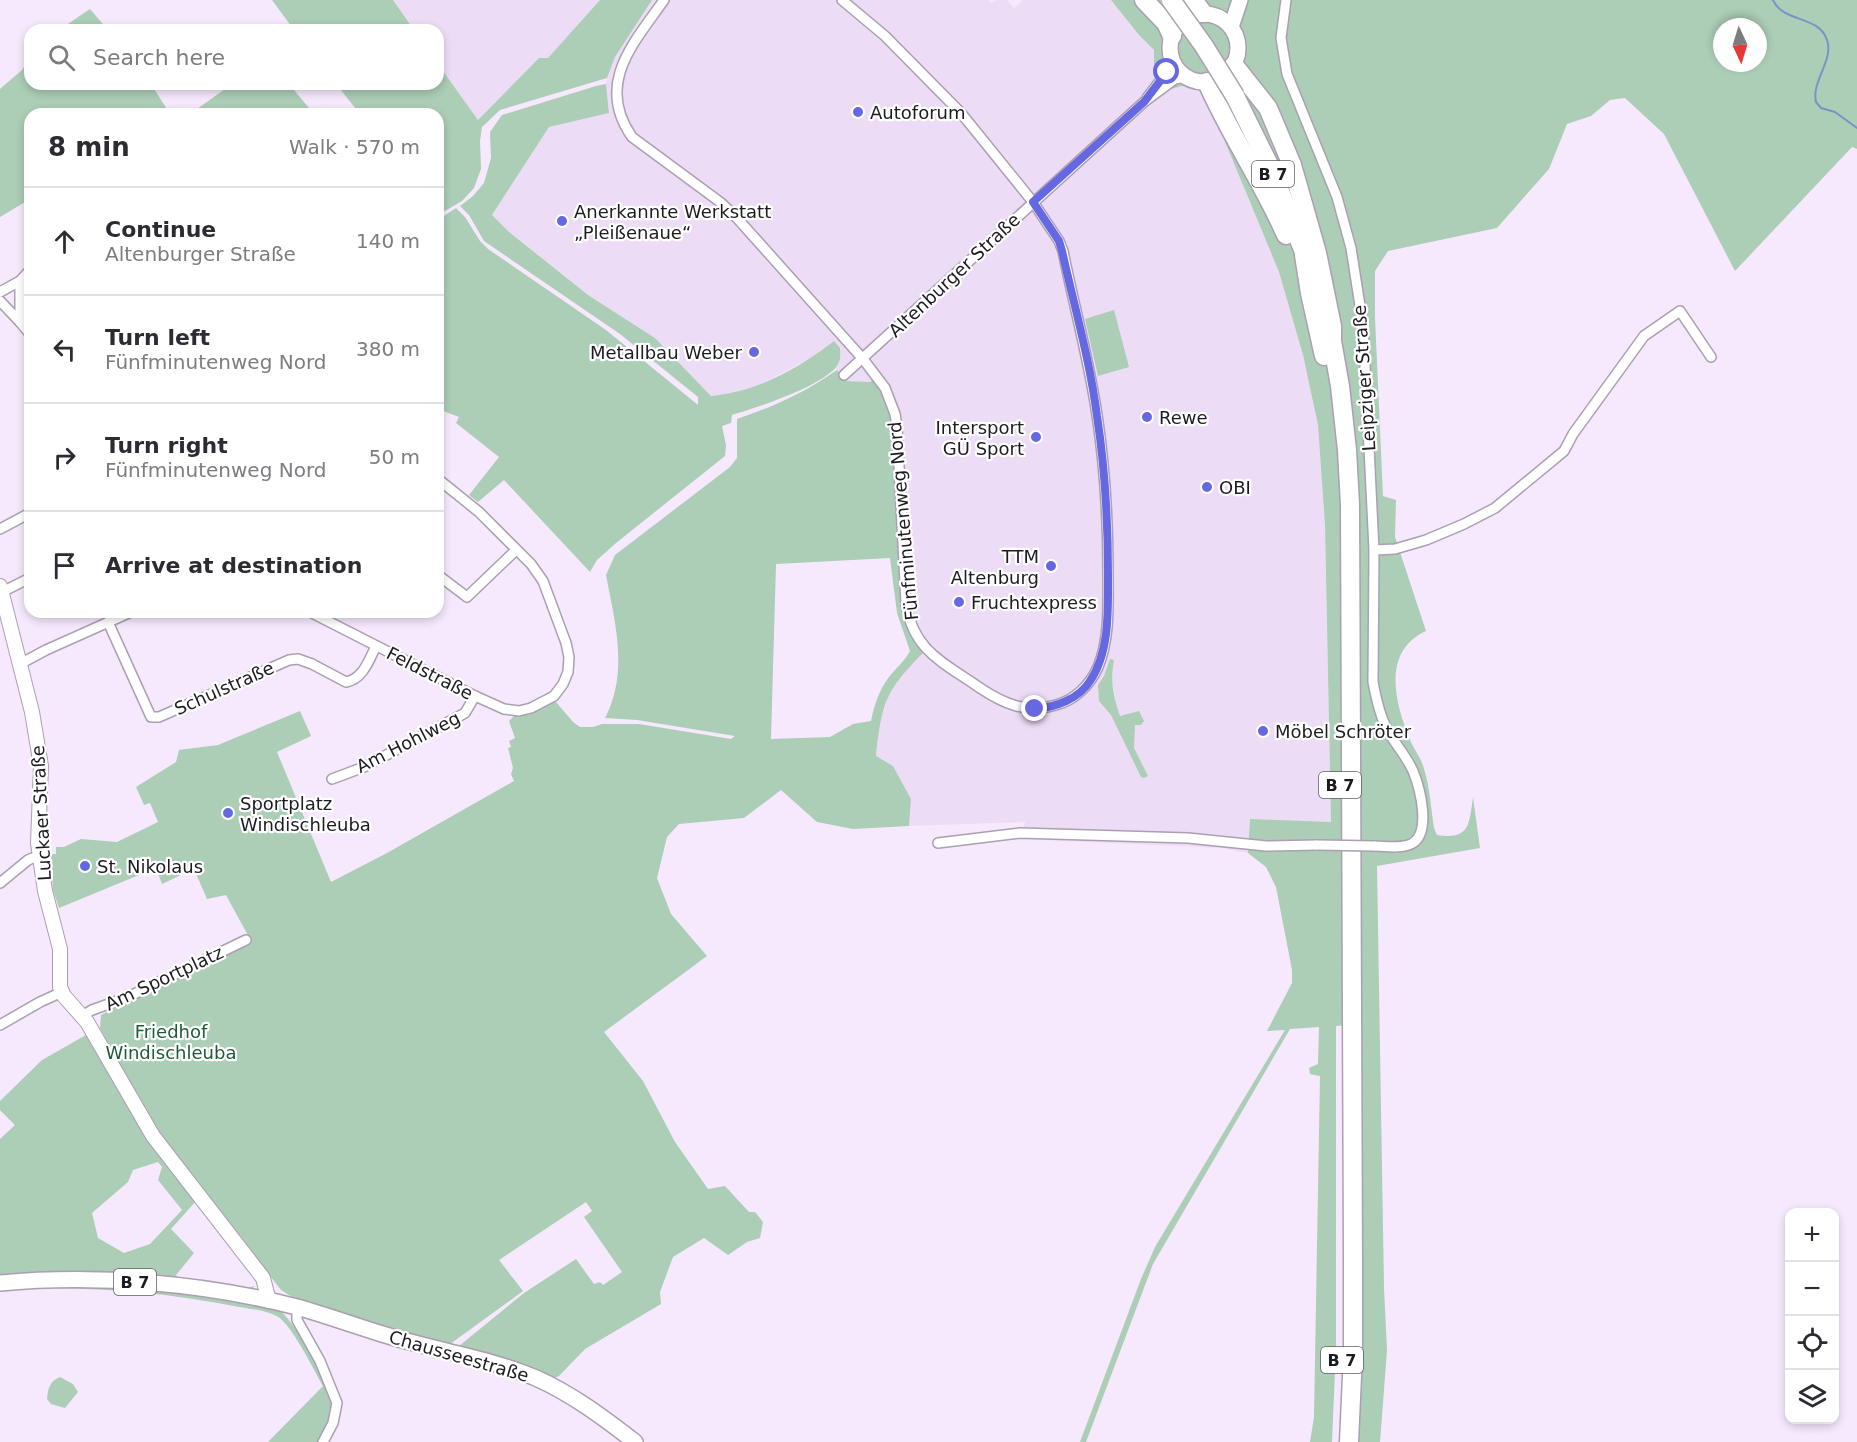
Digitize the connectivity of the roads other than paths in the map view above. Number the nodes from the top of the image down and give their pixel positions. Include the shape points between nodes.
1 (664, 0) edge
2 (842, 0) edge
3 (1144, 0) edge
4 (1171, 0) edge
5 (1232, 0) edge
6 (1240, 0) edge
7 (1286, 0) edge
8 (1204, 10) edge
9 (1231, 27) junction
10 (1172, 36) junction
11 (1171, 59) junction
12 (1234, 65) junction
13 (1185, 77) junction
14 (1207, 82) junction
15 (1144, 102) junction
16 (1033, 202) junction
17 (1304, 255) junction
18 (24, 277) edge
19 (20, 281) junction
20 (0, 292) edge
21 (1310, 293) junction
22 (0, 301) edge
23 (20, 322) junction
24 (24, 327) edge
25 (1332, 341) junction
26 (1711, 357) dead end
27 (863, 359) junction
28 (844, 375) dead end
29 (444, 484) edge
30 (24, 516) edge
31 (0, 529) edge
32 (1374, 549) junction
33 (516, 550) junction
34 (24, 580) edge
35 (444, 580) edge
36 (1, 589) edge
37 (117, 618) edge
38 (322, 618) edge
39 (108, 622) junction
40 (376, 646) junction
41 (21, 664) junction
42 (475, 696) junction
43 (332, 779) dead end
44 (938, 843) dead end
45 (40, 855) junction
46 (0, 883) edge
47 (246, 940) dead end
48 (62, 992) junction
49 (82, 1016) junction
50 (0, 1025) edge
51 (0, 1283) edge
52 (269, 1301) junction
53 (297, 1307) junction
54 (323, 1442) edge
55 (635, 1442) edge
56 (1338, 1442) edge
57 (1349, 1442) edge

1 - 27 street, Fünfminutenweg Nord via 622,64 616,86 617,106 624,125 632,137 736,217
2 - 16 street, Fünfminutenweg Nord via 885,36 961,113
3 - 10 highway via 1166,23
4 - 17 highway, B 7, bridge via 1235,96 1272,171
5 - 8 main road
6 - 9 main road
7 - 32 street, Leipziger Straße via 1281,38 1287,74 1337,197 1359,292
8 - 9 main road
8 - 10 main road via 1187,18
9 - 12 main road via 1238,42
10 - 11 main road
11 - 13 main road
11 - 15 street, Altenburger Straße via 1167,72
12 - 14 main road via 1225,75
12 - 25 highway via 1268,108 1292,165 1317,253
13 - 14 main road
13 - 15 street, Altenburger Straße via 1175,79
14 - 21 highway via 1271,203
15 - 16 street, Altenburger Straße
16 - 27 street, Altenburger Straße
16 - 27 street, Fünfminutenweg Nord via 1062,251 1097,414 1103,466 1108,580 1103,650 1090,682 1069,700 1035,709 1003,702 931,652 913,631 906,603 895,414 885,388
17 - 21 highway, B 7
17 - 25 highway, B 7
18 - 19 street
19 - 20 street
19 - 23 street
21 - 56 highway, B 7 via 1328,383 1338,492 1343,1335
22 - 23 street
23 - 24 street
25 - 57 highway, B 7 via 1343,408 1350,515 1353,1273
26 - 32 street via 1680,311 1644,336 1564,451 1495,508 1426,540 1395,549
27 - 28 street, Altenburger Straße
29 - 33 street
30 - 31 street
32 - 44 street, Leipziger Straße, bridge via 1376,701 1386,729 1412,770 1423,815 1422,831 1412,843 1266,846 1188,837 1020,833
33 - 35 street via 467,597
33 - 42 street, Feldstraße via 543,581 566,643 568,672 554,696 531,708 504,709
34 - 36 street
36 - 41 street, Luckaer Straße
37 - 39 street
38 - 40 street, Feldstraße
39 - 40 street, Schulstraße via 151,717 159,717 289,660 298,659 346,682 352,681 359,677
39 - 41 street
40 - 42 street, Feldstraße
41 - 45 street, Luckaer Straße via 41,766
42 - 43 street, Am Hohlweg via 465,713 364,767
45 - 46 street
45 - 48 street, Luckaer Straße via 60,949
47 - 49 street, Am Sportplatz
48 - 49 street
48 - 50 street
49 - 52 street via 153,1136 263,1278
51 - 52 main road, B 7 via 139,1283
52 - 53 main road, Chausseestraße / B 7
53 - 54 street via 297,1320 320,1360 337,1403
53 - 55 main road, Chausseestraße / B 7 via 535,1378 574,1398

